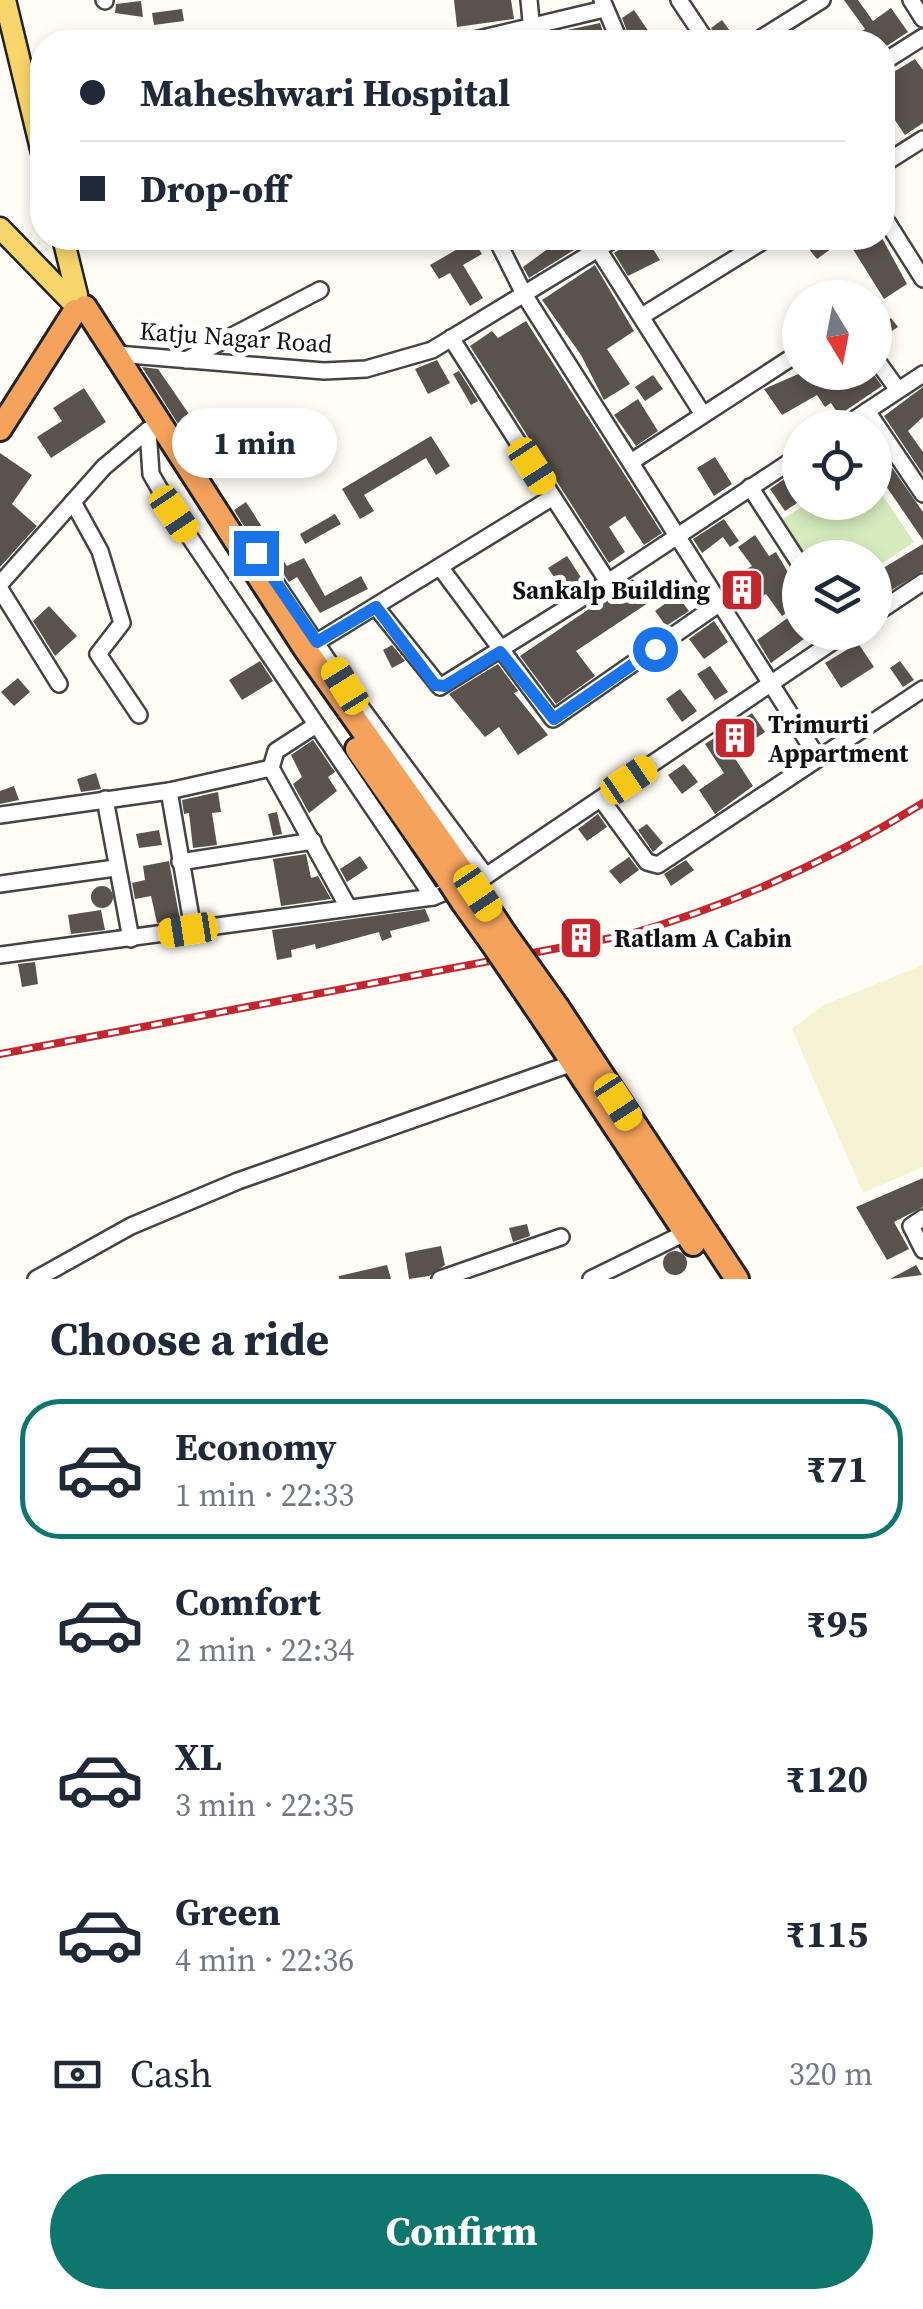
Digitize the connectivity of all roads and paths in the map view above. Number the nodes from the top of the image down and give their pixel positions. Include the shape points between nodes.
1 (5, 0) edge
2 (528, 0) edge
3 (678, 0) edge
4 (822, 0) edge
5 (910, 0) edge
6 (603, 5) edge
7 (923, 20) edge
8 (531, 25) junction
9 (512, 30) edge
10 (532, 30) edge
11 (614, 30) edge
12 (699, 30) edge
13 (774, 30) edge
14 (923, 37) edge
15 (895, 55) edge
16 (30, 104) edge
17 (923, 139) edge
18 (895, 157) edge
19 (0, 228) edge
20 (895, 235) edge
21 (65, 250) edge
22 (502, 250) edge
23 (585, 250) edge
24 (599, 250) edge
25 (749, 250) edge
26 (923, 280) edge
27 (320, 290) dead end
28 (525, 296) junction
29 (76, 305) junction
30 (642, 316) junction
31 (451, 338) junction
32 (117, 354) junction
33 (186, 360) junction
34 (782, 363) edge
35 (923, 374) edge
36 (892, 382) edge
37 (898, 390) junction
38 (868, 410) edge
39 (0, 414) edge
40 (702, 414) junction
41 (155, 427) junction
42 (0, 429) edge
43 (892, 445) edge
44 (631, 462) junction
45 (782, 467) edge
46 (920, 483) edge
47 (750, 487) junction
48 (552, 497) junction
49 (74, 502) junction
50 (677, 535) junction
51 (784, 540) edge
52 (440, 567) junction
53 (608, 582) junction
54 (923, 582) edge
55 (0, 586) edge
56 (720, 603) junction
57 (892, 603) edge
58 (376, 607) junction
59 (317, 642) junction
60 (822, 650) edge
61 (500, 652) junction
62 (59, 684) dead end
63 (770, 686) junction
64 (923, 689) edge
65 (139, 715) dead end
66 (316, 725) junction
67 (818, 758) junction
68 (270, 768) junction
69 (168, 791) junction
70 (601, 799) junction
71 (105, 800) junction
72 (0, 814) edge
73 (313, 840) junction
74 (180, 862) junction
75 (115, 868) junction
76 (0, 884) edge
77 (462, 887) junction
78 (348, 907) junction
79 (193, 929) junction
80 (131, 939) junction
81 (0, 954) edge
82 (551, 1014) junction
83 (572, 1063) junction
84 (923, 1218) edge
85 (685, 1233) junction
86 (561, 1237) dead end
87 (923, 1250) edge
88 (450, 1278) edge
89 (36, 1279) edge
90 (591, 1279) edge
91 (719, 1279) edge
92 (738, 1279) edge

1 - 16 main road
2 - 8 street
3 - 12 street
4 - 13 street
5 - 7 street
6 - 8 street
6 - 11 street
8 - 9 street
8 - 10 street
14 - 15 street
17 - 18 street
19 - 29 main road
20 - 26 street
21 - 29 main road
22 - 28 street
23 - 28 street, Katju Nagar Road
24 - 30 street
25 - 30 street
27 - 33 street
28 - 31 street, Katju Nagar Road
28 - 44 street
29 - 32 highway
29 - 39 highway
29 - 41 highway
29 - 42 highway
30 - 40 street
31 - 33 street, Katju Nagar Road via 400,362 366,369
31 - 48 street
32 - 33 street, Katju Nagar Road
32 - 41 highway
34 - 40 street
35 - 37 street
36 - 37 street
37 - 38 street
40 - 44 street
41 - 49 street via 104,467
41 - 59 street via 195,464
41 - 66 street via 151,474
41 - 77 highway via 241,576
43 - 46 street
44 - 50 street
45 - 47 street
47 - 50 street
47 - 51 street
48 - 52 street
48 - 53 street
49 - 55 street
49 - 65 street via 100,552 122,624 98,654
50 - 53 street
50 - 56 street
52 - 58 street
52 - 61 street
53 - 61 street
54 - 57 street
55 - 62 street
56 - 61 street via 558,719 549,717
56 - 63 street
58 - 59 street
58 - 61 street via 440,687
59 - 77 street
60 - 63 street
63 - 67 street
63 - 70 street
64 - 67 street
66 - 68 street via 276,752
66 - 77 street
67 - 70 street via 658,865 646,862
68 - 69 street
68 - 73 street
69 - 71 street
69 - 74 street
70 - 77 street
71 - 72 street
71 - 75 street
73 - 74 street
73 - 78 street
74 - 79 street
75 - 76 street
75 - 80 street
77 - 78 street
77 - 82 highway, bridge
78 - 79 street
79 - 80 street
80 - 81 street
82 - 83 highway
82 - 92 highway
83 - 85 highway
83 - 89 street via 238,1181 131,1226
84 - 87 street via 911,1226
85 - 90 street
85 - 91 highway
86 - 88 street

